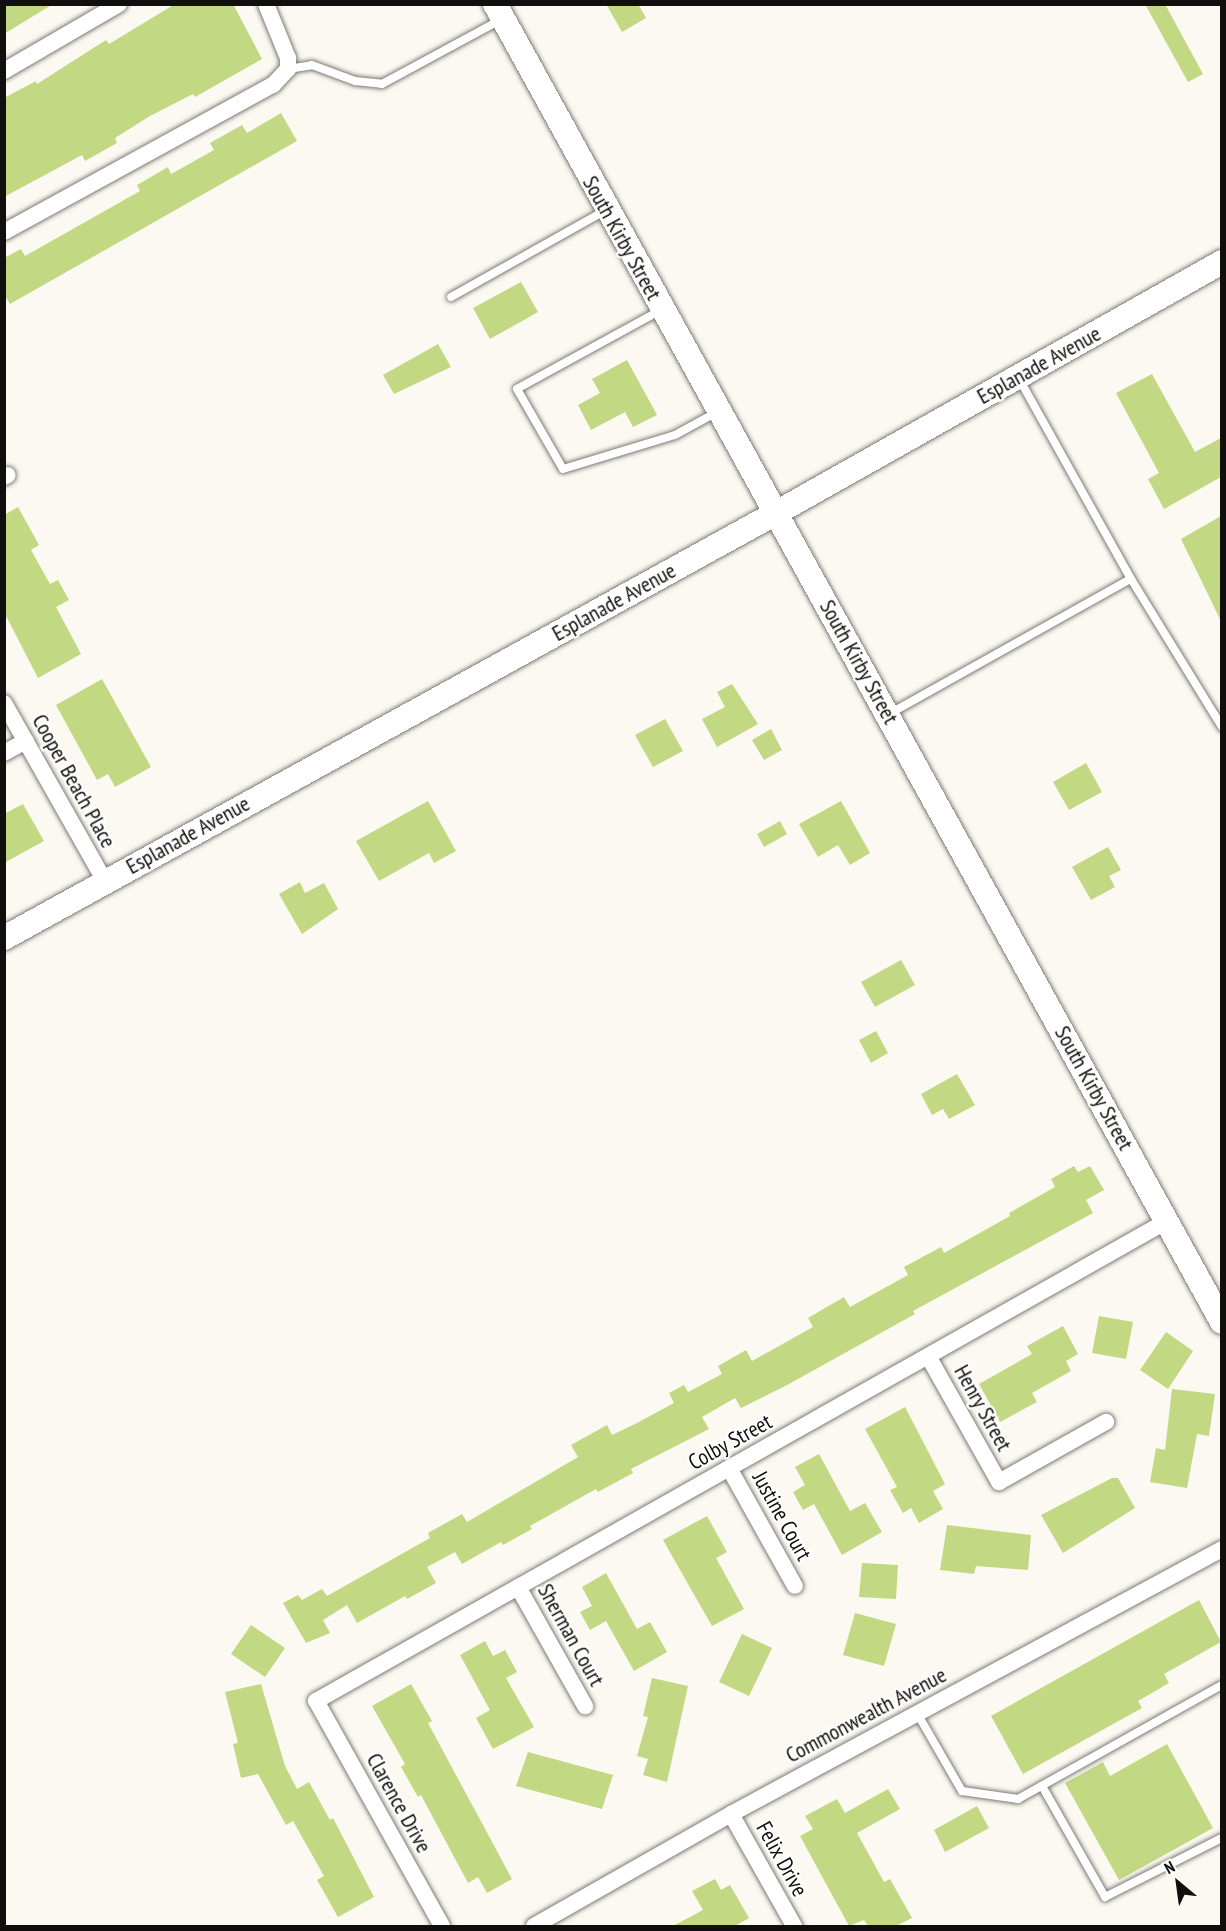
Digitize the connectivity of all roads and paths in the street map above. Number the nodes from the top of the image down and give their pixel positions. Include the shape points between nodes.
1 (119, 4) edge
2 (266, 4) edge
3 (499, 12) edge
4 (288, 69) junction
5 (4, 71) edge
6 (606, 210) junction
7 (4, 232) edge
8 (1221, 262) edge
9 (451, 297) dead end
10 (661, 310) junction
11 (1018, 376) junction
12 (718, 411) junction
13 (776, 513) junction
14 (1131, 579) junction
15 (4, 703) edge
16 (888, 714) junction
17 (1221, 727) edge
18 (26, 741) junction
19 (4, 753) edge
20 (104, 880) junction
21 (4, 938) edge
22 (1167, 1221) junction
23 (1221, 1322) edge
24 (928, 1356) junction
25 (1106, 1422) dead end
26 (729, 1468) junction
27 (1221, 1549) edge
28 (795, 1586) dead end
29 (518, 1587) junction
30 (1221, 1685) edge
31 (316, 1701) joint
32 (585, 1706) dead end
33 (917, 1713) junction
34 (1042, 1786) junction
35 (730, 1814) junction
36 (1221, 1838) edge
37 (442, 1926) edge
38 (534, 1926) edge
39 (794, 1926) edge

1 - 5 street
2 - 4 street
3 - 4 lane via 382,84 355,81 312,65
3 - 6 street, South Kirby Street
4 - 7 street via 273,85
6 - 9 lane
6 - 10 street, South Kirby Street
8 - 11 street, Esplanade Avenue
10 - 12 street, South Kirby Street
10 - 12 lane via 517,389 563,469 675,435
11 - 13 street, Esplanade Avenue
11 - 14 lane
12 - 13 street, South Kirby Street
13 - 16 street, South Kirby Street
13 - 20 street, Esplanade Avenue
14 - 16 lane
14 - 17 lane
15 - 18 street, Cooper Beach Place
16 - 22 street, South Kirby Street
18 - 19 street
18 - 20 street, Cooper Beach Place
20 - 21 street, Esplanade Avenue
22 - 23 street, South Kirby Street
22 - 24 street, Colby Street
24 - 25 street, Henry Street via 999,1482
24 - 26 street, Colby Street
26 - 28 street, Justine Court
26 - 29 street, Colby Street
27 - 33 street, Commonwealth Avenue
29 - 31 street, Colby Street
29 - 32 street, Sherman Court
30 - 34 lane
31 - 37 street, Clarence Drive
33 - 34 lane via 962,1791 1018,1799
33 - 35 street, Commonwealth Avenue
34 - 36 lane via 1105,1897
35 - 38 street, Commonwealth Avenue
35 - 39 street, Felix Drive

